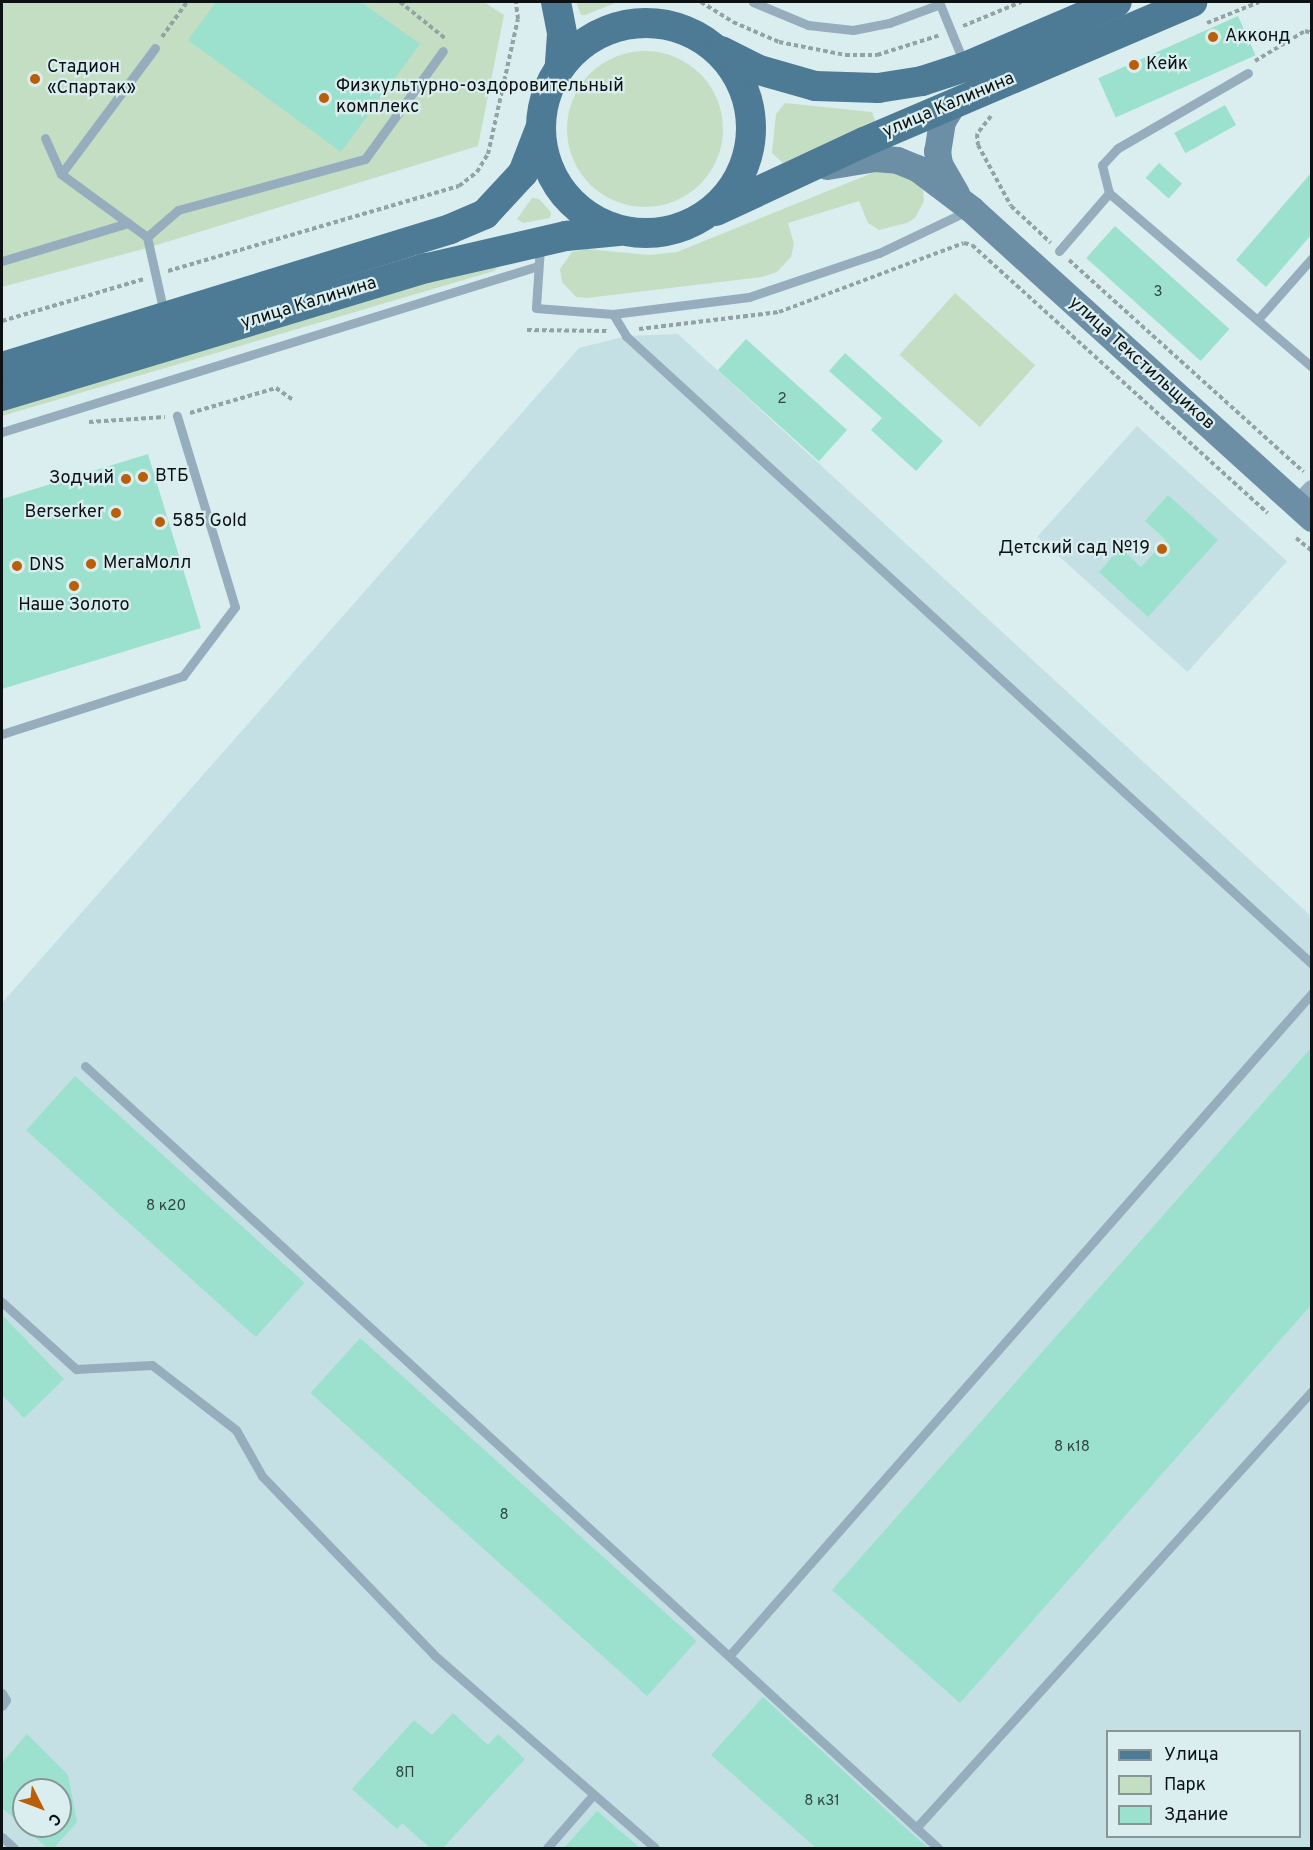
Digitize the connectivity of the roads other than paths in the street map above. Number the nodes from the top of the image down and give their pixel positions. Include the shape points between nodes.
1 (556, 2) edge
2 (645, 2) edge
3 (753, 2) edge
4 (1117, 2) edge
5 (1191, 2) edge
6 (939, 3) edge
7 (679, 25) junction
8 (155, 48) road end
9 (718, 50) junction
10 (443, 51) road end
11 (560, 66) junction
12 (965, 67) junction
13 (1248, 73) road end
14 (952, 105) junction
15 (541, 123) junction
16 (45, 138) dead end
17 (798, 173) junction
18 (61, 174) junction
19 (1109, 193) junction
20 (971, 209) junction
21 (708, 214) junction
22 (128, 223) junction
23 (622, 231) junction
24 (147, 237) junction
25 (1059, 251) road end
26 (539, 254) junction
27 (1311, 258) edge
28 (2, 261) edge
29 (613, 314) junction
30 (165, 317) junction
31 (1259, 318) junction
32 (2, 367) edge
33 (1311, 367) edge
34 (2, 396) edge
35 (177, 416) road end
36 (2, 432) edge
37 (1300, 508) edge
38 (2, 734) edge
39 (1311, 964) edge
40 (1311, 993) edge
41 (85, 1066) dead end
42 (2, 1302) edge
43 (1311, 1391) edge
44 (729, 1656) junction
45 (2, 1694) edge
46 (2, 1706) edge
47 (593, 1795) junction
48 (916, 1828) junction
49 (2, 1837) edge
50 (14, 1848) edge
51 (547, 1848) edge
52 (655, 1848) edge
53 (938, 1848) edge

1 - 11 main road via 562,34
2 - 7 main road
3 - 6 lane via 808,25 853,30 889,23
4 - 12 main road, улица Калинина
5 - 14 main road, улица Калинина
6 - 12 lane
7 - 9 main road
7 - 11 main road via 654,21 603,32
8 - 18 lane
9 - 12 main road, улица Калинина via 787,79 844,88 922,81
9 - 21 main road via 735,72 751,122 743,170 730,192
10 - 24 lane via 365,159 178,210
11 - 15 main road via 547,92
13 - 19 lane via 1118,148 1102,165
14 - 17 main road, улица Калинина
14 - 20 street, улица Текстильщиков via 938,136 939,165
15 - 23 main road via 544,153 567,198 602,225
15 - 30 main road, улица Калинина via 535,150 523,173 485,214 450,229
16 - 18 lane
17 - 20 street, улица Текстильщиков via 854,159 897,160 916,168
17 - 21 main road, улица Калинина
18 - 22 lane
19 - 25 lane
19 - 31 lane
20 - 29 lane via 879,254 759,294
20 - 37 street, улица Текстильщиков
21 - 23 main road via 663,233
22 - 24 lane
22 - 28 lane
23 - 26 main road, улица Калинина
24 - 30 lane
26 - 29 lane via 537,308
26 - 34 main road, улица Калинина via 427,268
26 - 36 lane
27 - 31 lane
29 - 39 lane via 623,331
30 - 32 main road, улица Калинина
31 - 33 lane
35 - 38 lane via 235,607 183,676
40 - 44 lane
41 - 44 lane
42 - 47 lane via 76,1369 152,1365 236,1430 262,1476 434,1655
43 - 48 lane
44 - 48 lane
45 - 46 lane via 6,1700
47 - 51 lane
47 - 52 lane
48 - 53 lane
49 - 50 lane

